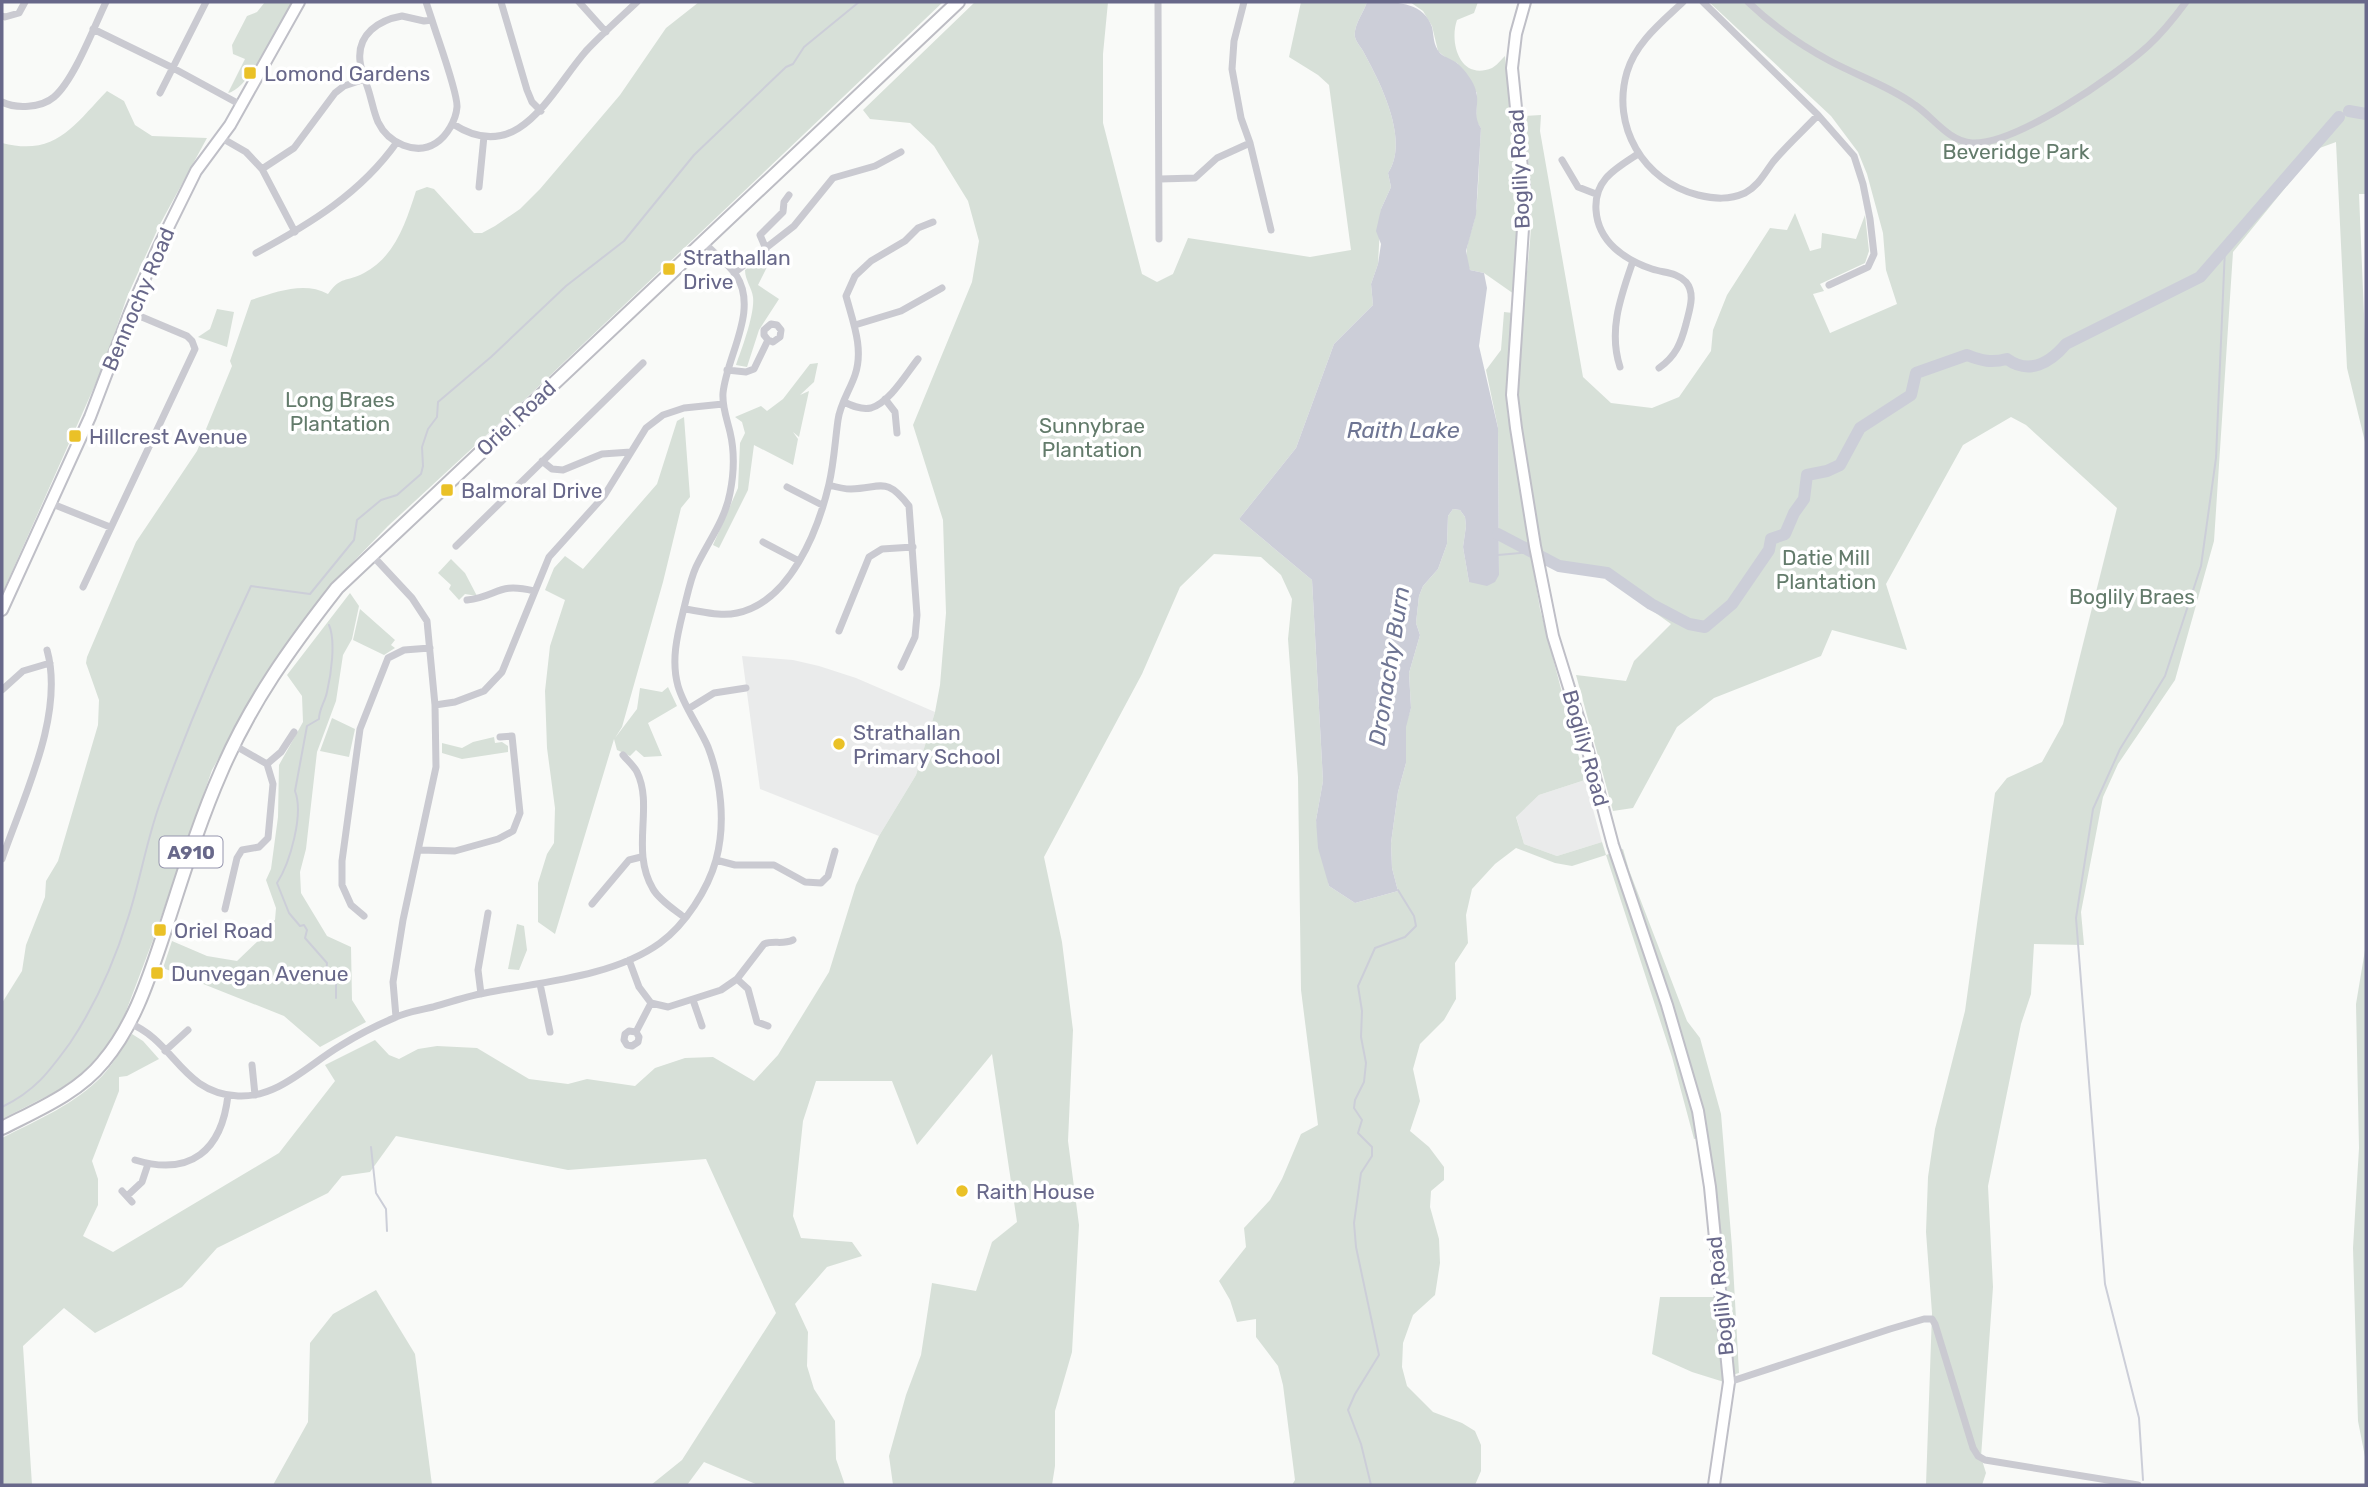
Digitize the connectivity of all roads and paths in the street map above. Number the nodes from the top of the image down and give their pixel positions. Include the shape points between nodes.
1 (25, 2) edge
2 (106, 2) edge
3 (206, 2) edge
4 (299, 2) edge
5 (426, 2) edge
6 (501, 2) edge
7 (579, 2) edge
8 (637, 2) edge
9 (958, 2) edge
10 (1158, 2) edge
11 (1244, 2) edge
12 (1525, 2) edge
13 (1683, 2) edge
14 (1703, 2) edge
15 (1748, 2) edge
16 (2186, 2) edge
17 (2, 16) edge
18 (432, 20) junction
19 (93, 29) junction
20 (606, 32) junction
21 (173, 68) junction
22 (365, 79) junction
23 (160, 93) dead end
24 (2, 102) edge
25 (241, 105) junction
26 (541, 111) junction
27 (1818, 115) junction
28 (453, 124) junction
29 (220, 136) junction
30 (484, 136) junction
31 (397, 142) junction
32 (1250, 143) junction
33 (901, 152) dead end
34 (1638, 154) junction
35 (1562, 160) dead end
36 (262, 169) junction
37 (1160, 179) junction
38 (479, 187) dead end
39 (1596, 194) junction
40 (789, 195) dead end
41 (933, 222) dead end
42 (1271, 230) dead end
43 (295, 232) junction
44 (1159, 239) dead end
45 (703, 241) junction
46 (766, 249) junction
47 (256, 253) dead end
48 (1633, 261) junction
49 (734, 273) junction
50 (1829, 285) dead end
51 (942, 288) dead end
52 (130, 312) junction
53 (855, 325) junction
54 (768, 341) dead end
55 (918, 359) dead end
56 (643, 363) dead end
57 (1620, 366) dead end
58 (1659, 368) dead end
59 (727, 370) junction
60 (885, 399) junction
61 (844, 402) junction
62 (723, 404) junction
63 (897, 433) dead end
64 (631, 452) junction
65 (542, 461) junction
66 (829, 485) junction
67 (787, 487) dead end
68 (50, 503) junction
69 (822, 505) junction
70 (110, 527) junction
71 (763, 542) dead end
72 (456, 546) dead end
73 (913, 547) junction
74 (371, 554) junction
75 (799, 561) junction
76 (83, 587) dead end
77 (534, 591) junction
78 (467, 600) dead end
79 (684, 609) junction
80 (2, 610) edge
81 (839, 631) dead end
82 (430, 648) junction
83 (47, 650) dead end
84 (50, 663) junction
85 (901, 667) dead end
86 (746, 688) dead end
87 (2, 690) edge
88 (435, 705) junction
89 (688, 709) junction
90 (294, 732) dead end
91 (500, 737) dead end
92 (234, 745) junction
93 (623, 755) dead end
94 (267, 764) junction
95 (420, 850) junction
96 (835, 851) dead end
97 (641, 857) junction
98 (2, 859) edge
99 (716, 860) junction
100 (592, 904) dead end
101 (225, 909) dead end
102 (488, 913) dead end
103 (364, 916) dead end
104 (685, 918) junction
105 (793, 940) dead end
106 (784, 944) junction
107 (787, 954) dead end
108 (629, 960) junction
109 (737, 979) junction
110 (540, 984) junction
111 (481, 994) junction
112 (693, 1000) junction
113 (651, 1003) junction
114 (396, 1017) junction
115 (757, 1022) junction
116 (129, 1023) junction
117 (702, 1026) dead end
118 (768, 1026) dead end
119 (188, 1030) dead end
120 (751, 1030) dead end
121 (550, 1032) dead end
122 (636, 1032) dead end
123 (166, 1051) junction
124 (252, 1065) dead end
125 (228, 1095) junction
126 (255, 1095) junction
127 (2, 1128) edge
128 (135, 1160) dead end
129 (148, 1164) junction
130 (127, 1196) dead end
131 (1728, 1381) junction
132 (1714, 1485) edge
133 (2138, 1485) edge

1 - 17 street via 19,13
2 - 19 street
3 - 21 street
4 - 25 main road, Bennochy Road
5 - 18 street
6 - 26 street via 527,90
7 - 20 street
8 - 20 street
9 - 45 main road, Oriel Road / A910
10 - 37 street
11 - 32 street via 1232,69
12 - 131 main road, Boglily Road via 1512,68 1525,198 1512,395 1553,636 1613,845 1698,1111 1710,1187
13 - 34 street via 1647,37 1628,68 1623,108
14 - 27 street
15 - 16 street via 1810,49 1906,98 1964,142 1976,143 2004,136 2075,101 2148,46
18 - 22 street via 402,16 374,26 360,51
18 - 28 street via 457,106
19 - 21 street
19 - 24 street via 69,78 53,98 17,107
20 - 26 street
21 - 23 street
21 - 25 street
22 - 31 street via 377,121
22 - 36 street via 335,93 294,148
25 - 29 main road, Bennochy Road
26 - 30 street via 510,133
27 - 34 street via 1757,185 1726,199 1678,188 1657,175
27 - 50 street via 1854,156 1874,254 1868,267
28 - 30 street
28 - 31 street via 430,146 413,148
29 - 36 street
29 - 52 main road, Bennochy Road via 196,171
30 - 38 street
31 - 43 street via 364,182
32 - 37 street via 1217,158 1195,178
32 - 42 street
33 - 46 street via 875,166 833,178 794,226
34 - 39 street via 1613,170
35 - 39 street via 1578,187
36 - 43 street
37 - 44 street
39 - 48 street via 1596,214 1604,237
40 - 46 street via 783,212 760,235
41 - 53 street via 918,228 855,276 846,296
43 - 47 street
45 - 49 street
45 - 74 main road, Oriel Road / A910
46 - 49 street
48 - 57 street via 1615,328
48 - 58 street via 1678,275 1689,284 1692,302 1681,345
49 - 59 street via 743,289 744,313
51 - 53 street via 901,311
52 - 68 main road, Bennochy Road via 90,417
52 - 70 street via 187,336 194,349
53 - 61 street via 856,372
54 - 59 street via 754,369
55 - 60 street
56 - 65 street
59 - 62 street
60 - 61 street via 871,408
60 - 63 street via 895,412
61 - 66 street
62 - 64 street via 663,415 646,428
62 - 79 street via 734,452 730,494 695,570
64 - 65 street via 601,454 564,470 552,469
64 - 77 street via 604,496 550,557
65 - 72 street
66 - 69 street
66 - 73 street via 848,489 881,484 898,492 909,506
67 - 69 street
68 - 70 street
68 - 80 main road, Bennochy Road
69 - 75 street
70 - 76 street
71 - 75 street
73 - 81 street via 882,550 869,557
73 - 85 street via 915,637
74 - 82 street via 420,608 427,621
74 - 92 main road, Oriel Road / A910 via 337,588 292,646
75 - 79 street via 784,585 758,605 727,614
77 - 78 street via 500,588 484,598
77 - 88 street via 494,683 455,702
79 - 89 street via 674,652 678,685
82 - 88 street
82 - 103 street via 404,650 388,658 360,729 342,885 351,905
83 - 84 street
84 - 87 street via 23,671
84 - 98 street via 48,723
86 - 89 street via 714,694
88 - 95 street via 436,767
89 - 99 street via 708,746 716,776 722,820
90 - 94 street
91 - 95 street via 512,736 520,813 513,831 455,851
92 - 94 street
92 - 116 main road, Oriel Road / A910 via 207,806 151,974
93 - 97 street via 636,771 642,791
94 - 101 street via 273,784 268,838 259,847 242,850 237,858
95 - 114 street via 402,920 393,982
96 - 99 street via 828,876 821,883 805,882 778,866
97 - 100 street via 629,860
97 - 104 street via 654,892
99 - 104 street
102 - 111 street via 478,970
104 - 108 street via 660,943
105 - 106 street
106 - 107 street
106 - 109 street via 764,944
108 - 110 street
108 - 113 street
109 - 112 street
109 - 115 street via 748,989
110 - 111 street
110 - 121 street
111 - 114 street
112 - 113 street via 667,1007
112 - 117 street
113 - 122 street
114 - 126 street via 338,1047 276,1088
115 - 118 street
115 - 120 street
116 - 123 street via 152,1034
116 - 127 main road, Oriel Road / A910 via 103,1062 85,1079
119 - 123 street
123 - 125 street via 192,1080
124 - 126 street
125 - 126 street
125 - 129 street via 226,1115 211,1146 199,1156 177,1163
128 - 129 street
129 - 130 street via 142,1182
131 - 132 main road, Boglily Road
131 - 133 street via 1932,1319 1978,1456

